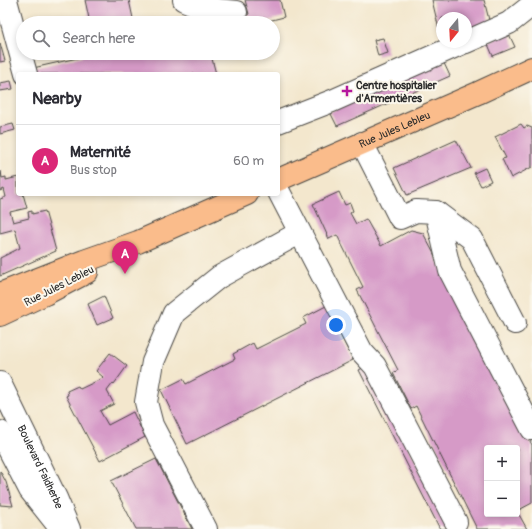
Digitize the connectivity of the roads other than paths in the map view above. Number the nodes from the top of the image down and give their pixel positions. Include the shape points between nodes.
1 (6, 0) edge
2 (184, 0) edge
3 (532, 5) edge
4 (236, 12) dead end
5 (16, 37) edge
6 (472, 39) edge
7 (452, 48) edge
8 (22, 60) edge
9 (532, 68) edge
10 (25, 72) edge
11 (280, 121) edge
12 (362, 143) junction
13 (280, 179) edge
14 (280, 194) edge
15 (242, 196) edge
16 (436, 212) junction
17 (299, 233) junction
18 (138, 242) junction
19 (0, 294) edge
20 (0, 315) edge
21 (515, 323) dead end
22 (0, 383) edge
23 (532, 429) edge
24 (0, 432) edge
25 (456, 522) dead end
26 (61, 529) edge
27 (69, 529) edge
28 (206, 529) edge

1 - 5 street
2 - 4 street via 206,9
3 - 6 street via 509,23
7 - 11 street
8 - 10 street
9 - 12 main road, Rue Jules Lebleu
12 - 13 main road, Rue Jules Lebleu
12 - 16 street via 400,218 416,212
14 - 17 street
15 - 18 main road, Rue Jules Lebleu
16 - 21 street via 472,239
16 - 23 street via 450,271
17 - 25 street via 362,352 375,366
17 - 28 street via 218,277 174,313 154,362 146,402 152,425
18 - 19 main road, Rue Jules Lebleu
18 - 20 main road, Rue Jules Lebleu via 63,286
22 - 27 street, Boulevard Faidherbe
24 - 26 street, Boulevard Faidherbe via 30,490

